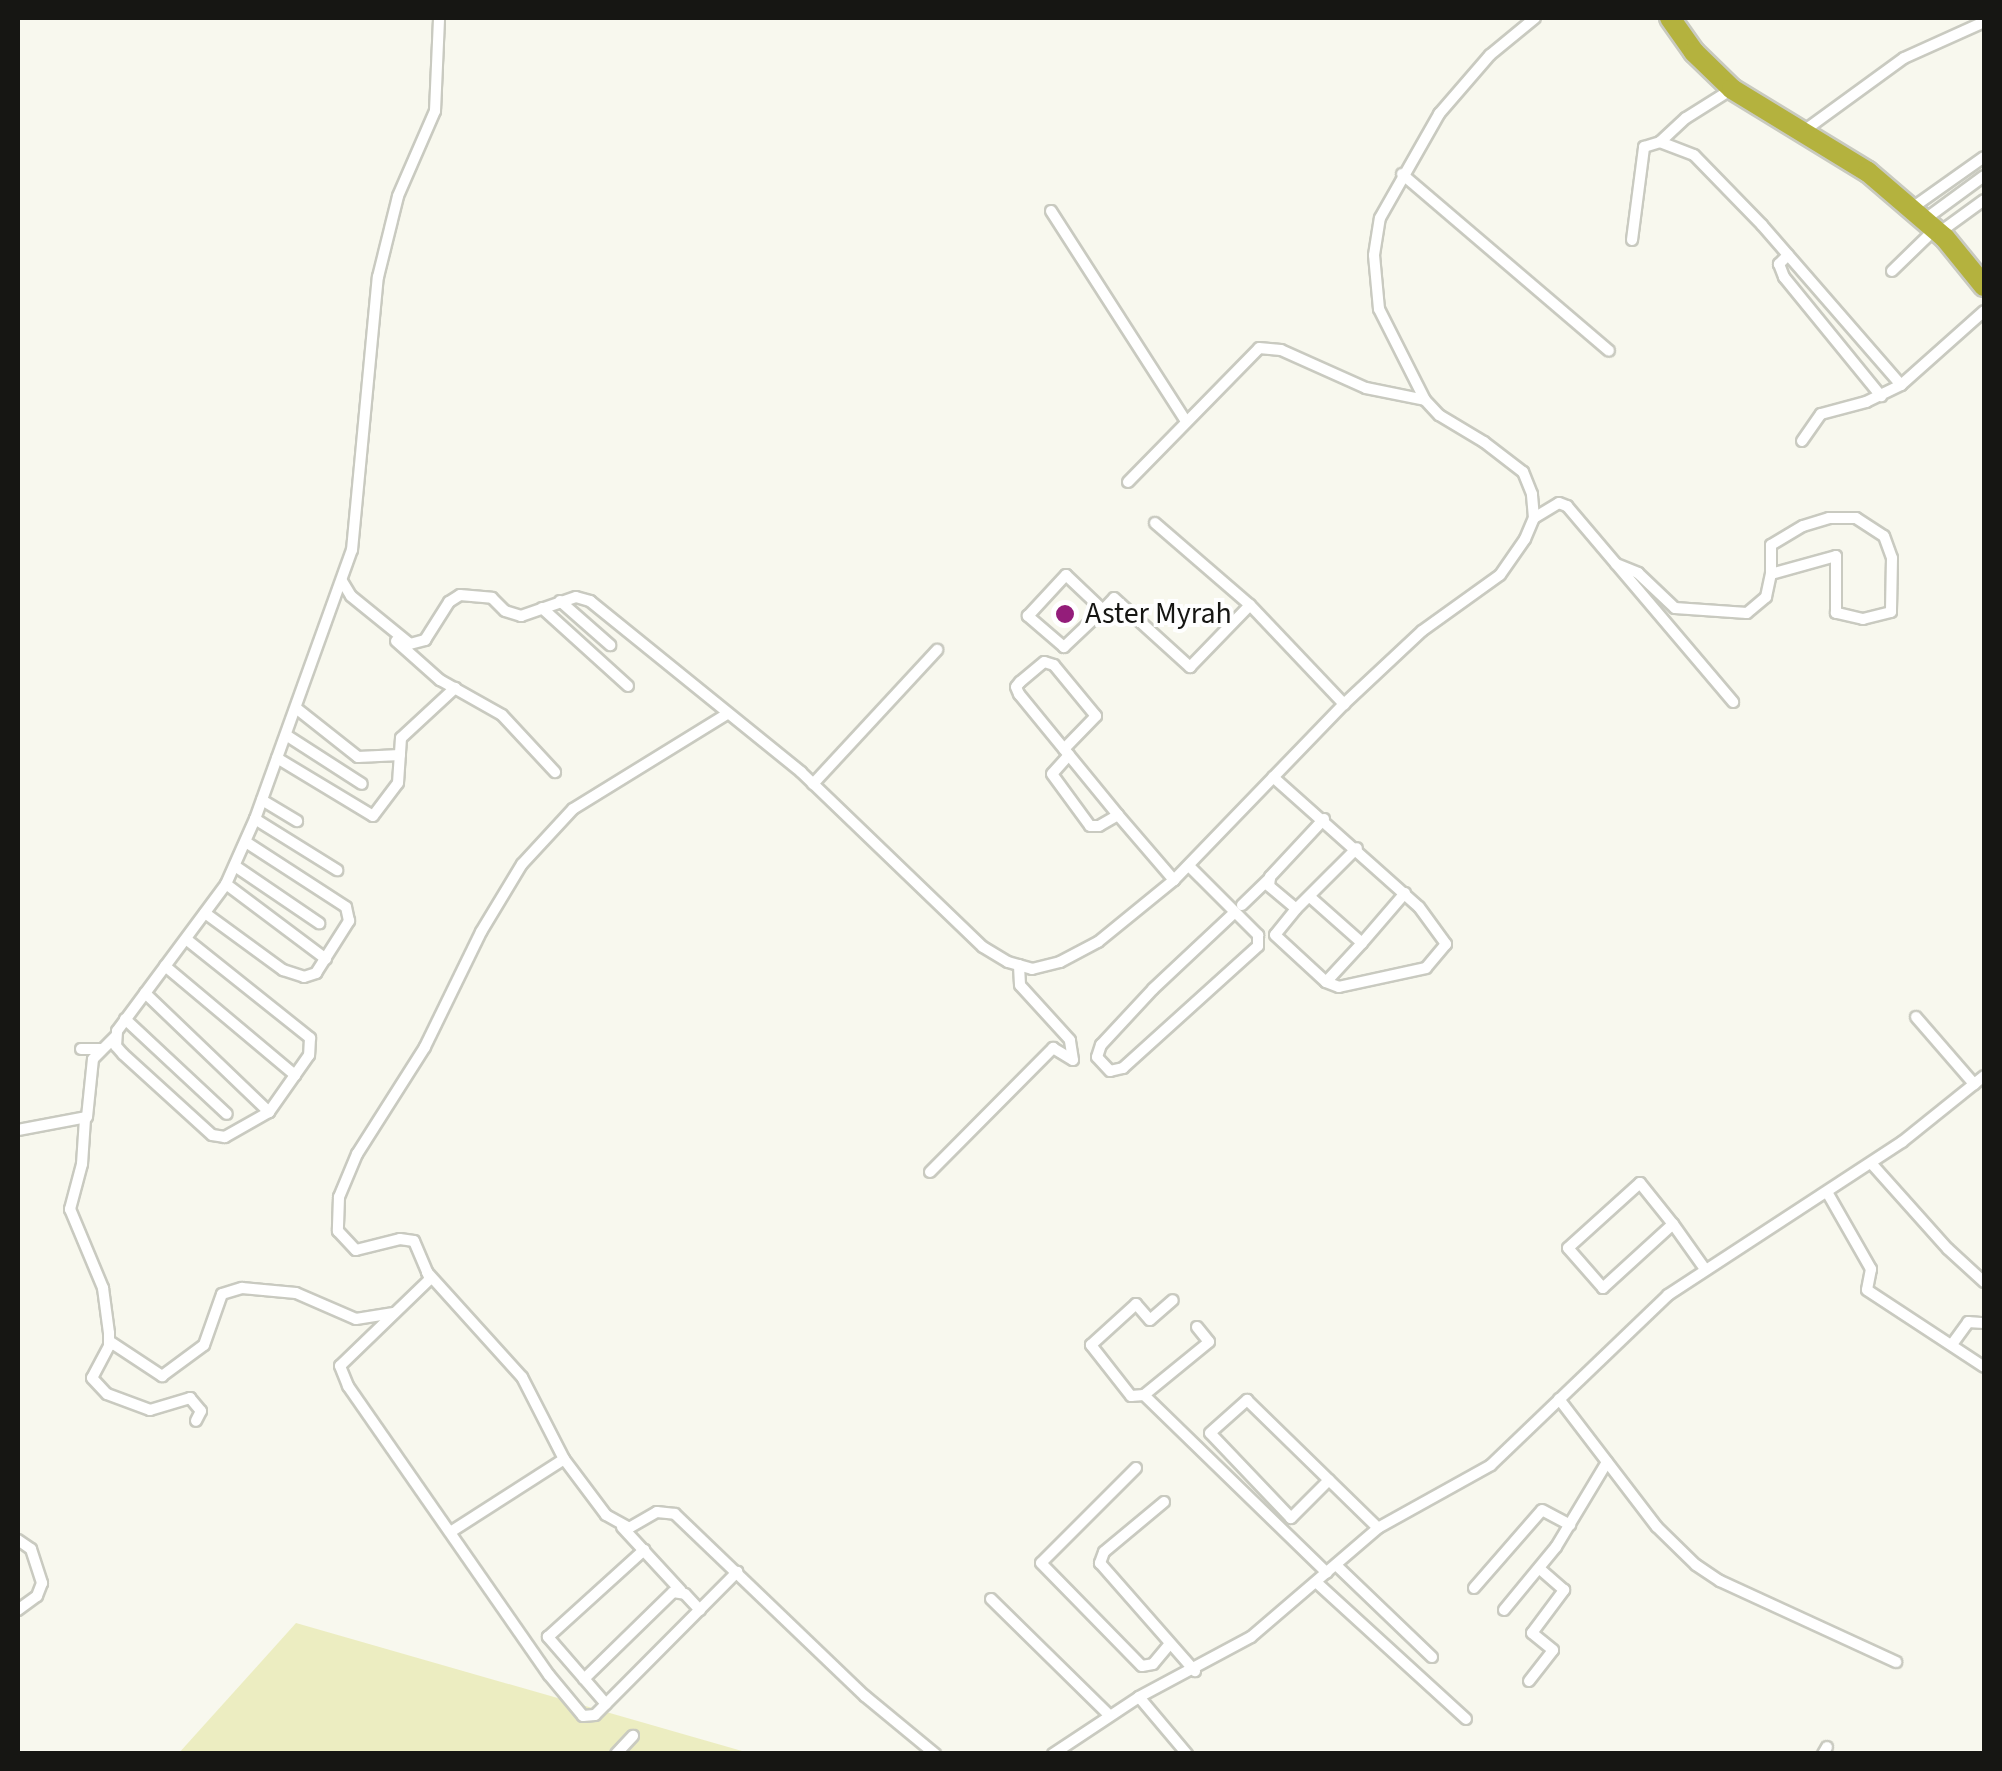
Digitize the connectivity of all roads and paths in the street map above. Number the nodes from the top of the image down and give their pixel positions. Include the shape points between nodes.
1 (438, 18) edge
2 (1535, 18) edge
3 (1661, 18) edge
4 (1670, 18) edge
5 (1984, 22) edge
6 (1695, 60) junction
7 (1728, 93) junction
8 (1800, 134) junction
9 (1660, 142) junction
10 (1984, 157) edge
11 (1402, 174) junction
12 (1984, 176) edge
13 (1984, 200) edge
14 (1051, 210) dead end
15 (1922, 222) junction
16 (1632, 240) dead end
17 (1788, 255) junction
18 (1892, 271) dead end
19 (1984, 286) edge
20 (1984, 311) edge
21 (1609, 351) dead end
22 (1900, 385) junction
23 (1881, 396) junction
24 (1425, 400) junction
25 (1186, 422) junction
26 (1802, 441) dead end
27 (1128, 482) dead end
28 (1534, 518) junction
29 (1155, 523) dead end
30 (1615, 564) junction
31 (1771, 574) junction
32 (340, 586) junction
33 (560, 601) junction
34 (1250, 605) junction
35 (542, 608) junction
36 (1103, 610) junction
37 (420, 643) junction
38 (610, 645) dead end
39 (937, 650) dead end
40 (412, 656) junction
41 (628, 686) dead end
42 (455, 688) junction
43 (1733, 702) dead end
44 (1344, 704) junction
45 (296, 708) junction
46 (727, 714) junction
47 (286, 735) junction
48 (1066, 752) junction
49 (400, 755) junction
50 (277, 758) junction
51 (555, 772) dead end
52 (1274, 777) junction
53 (362, 784) dead end
54 (813, 784) junction
55 (262, 800) junction
56 (1118, 815) junction
57 (255, 818) junction
58 (1324, 818) junction
59 (298, 820) dead end
60 (246, 842) junction
61 (1356, 848) junction
62 (235, 866) junction
63 (1189, 866) junction
64 (337, 870) dead end
65 (1270, 877) junction
66 (1174, 880) junction
67 (226, 884) junction
68 (1405, 894) junction
69 (1310, 896) junction
70 (1239, 909) junction
71 (1296, 909) junction
72 (206, 912) junction
73 (319, 923) dead end
74 (186, 938) junction
75 (1362, 943) junction
76 (326, 960) junction
77 (1019, 964) junction
78 (165, 966) junction
79 (1326, 982) junction
80 (144, 993) junction
81 (1916, 1017) dead end
82 (125, 1019) junction
83 (114, 1037) junction
84 (102, 1048) junction
85 (81, 1049) dead end
86 (295, 1075) junction
87 (1984, 1076) edge
88 (1974, 1084) junction
89 (269, 1112) junction
90 (227, 1114) dead end
91 (85, 1119) junction
92 (18, 1130) edge
93 (1871, 1163) junction
94 (930, 1172) dead end
95 (1826, 1192) junction
96 (1673, 1224) junction
97 (1705, 1269) junction
98 (427, 1272) junction
99 (1984, 1282) edge
100 (1172, 1300) dead end
101 (395, 1312) junction
102 (1984, 1323) edge
103 (1197, 1328) dead end
104 (108, 1341) junction
105 (1954, 1343) junction
106 (1984, 1367) edge
107 (1144, 1395) junction
108 (1559, 1399) junction
109 (196, 1421) dead end
110 (564, 1459) junction
111 (1607, 1462) junction
112 (1136, 1468) dead end
113 (1329, 1480) junction
114 (1164, 1502) dead end
115 (1570, 1526) junction
116 (622, 1527) junction
117 (1378, 1528) junction
118 (452, 1531) junction
119 (18, 1540) edge
120 (644, 1550) junction
121 (1539, 1568) junction
122 (1331, 1569) junction
123 (737, 1572) junction
124 (1316, 1582) junction
125 (1474, 1588) dead end
126 (682, 1591) junction
127 (991, 1599) dead end
128 (18, 1610) edge
129 (700, 1610) junction
130 (1504, 1610) dead end
131 (1170, 1644) junction
132 (1432, 1657) dead end
133 (1896, 1662) dead end
134 (1194, 1671) junction
135 (584, 1679) junction
136 (1529, 1680) dead end
137 (1140, 1698) junction
138 (606, 1704) junction
139 (1110, 1715) junction
140 (1466, 1719) dead end
141 (634, 1736) dead end
142 (616, 1754) edge
143 (935, 1754) edge
144 (1053, 1754) edge
145 (1188, 1754) edge

1 - 32 street via 435,111 398,196 378,277 358,510
2 - 11 street via 1490,55 1439,114
3 - 6 highway
4 - 6 highway
5 - 8 street via 1904,58
6 - 7 highway
7 - 8 highway
7 - 9 street
8 - 15 highway
9 - 16 street via 1644,148
9 - 17 street via 1694,155
10 - 15 street
11 - 21 street
11 - 24 street via 1380,218 1374,284 1379,309
12 - 15 street
13 - 15 street
14 - 25 street
15 - 18 street
15 - 19 highway
17 - 22 street
17 - 23 street via 1779,264 1784,277
20 - 22 street
22 - 23 street
23 - 26 street via 1821,414
24 - 25 street via 1366,388 1268,346 1252,353
24 - 28 street via 1522,472
25 - 27 street
28 - 30 street via 1562,503
28 - 44 street via 1500,575 1422,631
29 - 34 street
30 - 31 street via 1638,573 1675,608 1746,613 1766,597
30 - 43 street
31 - 31 street via 1770,545 1803,526 1856,518 1884,536 1890,548 1890,612 1863,620 1836,613 1836,556
32 - 37 street via 404,641
32 - 40 street
32 - 45 street
33 - 35 street
33 - 38 street
33 - 46 street via 590,601
34 - 36 street via 1190,667 1114,598
34 - 44 street
35 - 37 street via 513,615 492,598 460,595
35 - 41 street
36 - 36 street via 1066,575 1028,616 1064,647
37 - 40 street
39 - 54 street
40 - 42 street
42 - 49 street via 400,738
42 - 51 street via 502,716
44 - 52 street
45 - 47 street
45 - 49 street via 358,757
46 - 54 street
46 - 98 street via 573,810 540,840 357,1154 339,1198 343,1240 356,1250 409,1238
47 - 50 street
47 - 53 street
48 - 48 street via 1016,688 1044,662 1054,665 1096,716
48 - 56 street
48 - 56 street via 1052,774 1090,826
49 - 50 street via 398,783 369,816
50 - 55 street
52 - 58 street
52 - 63 street
54 - 77 street via 983,946
55 - 57 street
55 - 59 street
56 - 66 street
57 - 60 street
57 - 64 street
58 - 61 street
58 - 65 street
60 - 62 street
60 - 76 street via 348,912
61 - 68 street
61 - 69 street
62 - 67 street
62 - 73 street
63 - 66 street
63 - 70 street
65 - 70 street
65 - 71 street via 1270,886
66 - 77 street via 1098,942 1060,962
67 - 72 street
67 - 76 street
68 - 75 street
68 - 79 street via 1446,944 1426,968 1339,988
69 - 71 street
69 - 75 street
70 - 70 street via 1101,1045 1097,1057 1110,1070 1123,1068 1254,950 1258,935
71 - 79 street via 1275,936
72 - 74 street
72 - 76 street via 295,976 316,973
74 - 78 street
74 - 86 street via 307,1034 309,1055
75 - 79 street
77 - 94 street via 1020,985 1070,1040 1073,1060 1053,1048
78 - 80 street
78 - 86 street
80 - 82 street
80 - 89 street
81 - 88 street
82 - 83 street
82 - 90 street
83 - 84 street
83 - 89 street via 123,1054 212,1134 233,1135
84 - 85 street
84 - 91 street via 92,1063 92,1108
86 - 89 street
87 - 88 street
88 - 93 street
91 - 92 street
91 - 104 street via 70,1210 103,1288
93 - 95 street
93 - 99 street
95 - 97 street
95 - 105 street via 1871,1269 1867,1290
96 - 96 street via 1640,1182 1568,1248 1603,1288
96 - 97 street
97 - 108 street via 1653,1306
98 - 101 street via 430,1279
98 - 110 street via 514,1366
100 - 107 street via 1150,1320 1136,1304 1090,1344 1130,1396
101 - 104 street via 356,1319 296,1293 242,1288 222,1294 204,1345 162,1376
101 - 118 street via 340,1366
102 - 105 street via 1968,1322
103 - 107 street via 1209,1342
104 - 109 street via 93,1370 100,1389 150,1410 190,1398 201,1411
105 - 106 street
107 - 122 street
108 - 111 street
108 - 117 street via 1479,1473
110 - 116 street
110 - 118 street
111 - 115 street
111 - 133 street via 1674,1546 1705,1572
112 - 131 street via 1040,1562 1142,1666 1153,1664
113 - 113 street via 1247,1400 1210,1432 1291,1518
113 - 117 street
114 - 131 street via 1104,1552 1100,1564
115 - 121 street
115 - 125 street via 1542,1510
116 - 120 street
116 - 123 street via 672,1512
117 - 122 street
118 - 138 street via 579,1712 589,1719
119 - 128 street via 31,1549 42,1583
120 - 126 street
120 - 135 street via 549,1633
121 - 130 street
121 - 136 street via 1564,1590 1532,1634 1553,1650
122 - 124 street
122 - 132 street
123 - 129 street
123 - 143 street
124 - 134 street via 1251,1638
124 - 140 street
126 - 129 street
126 - 135 street via 673,1592
127 - 139 street
129 - 138 street
131 - 134 street
134 - 137 street
135 - 138 street
137 - 139 street
137 - 145 street
139 - 144 street
141 - 142 street

